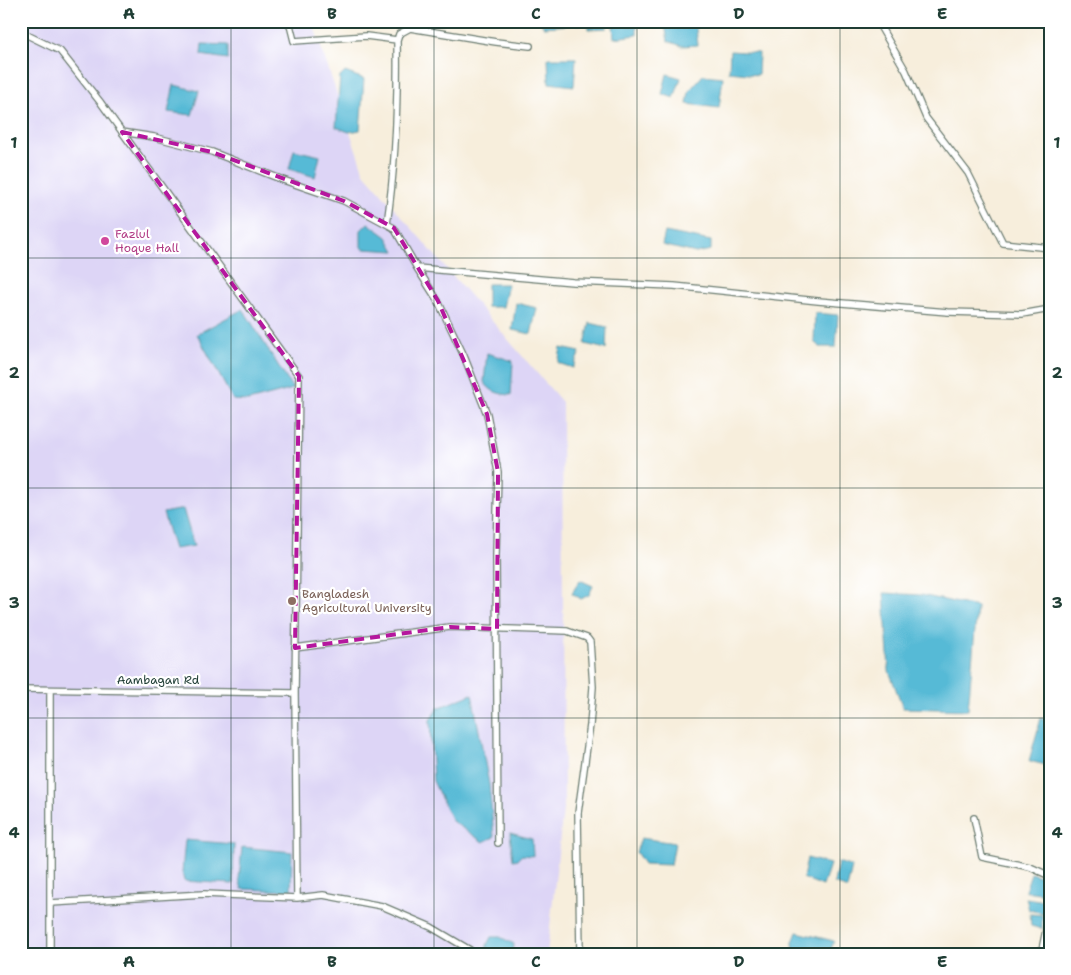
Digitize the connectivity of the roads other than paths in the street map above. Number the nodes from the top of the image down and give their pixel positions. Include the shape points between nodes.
1 (26, 21) edge
2 (289, 21) edge
3 (411, 21) edge
4 (876, 21) edge
5 (21, 27) edge
6 (410, 28) junction
7 (21, 32) edge
8 (396, 40) junction
9 (530, 46) dead end
10 (122, 132) junction
11 (387, 224) junction
12 (1050, 248) edge
13 (416, 268) junction
14 (1050, 309) edge
15 (497, 629) junction
16 (295, 648) junction
17 (21, 689) edge
18 (50, 690) junction
19 (295, 693) junction
20 (974, 818) dead end
21 (498, 843) dead end
22 (1050, 876) edge
23 (297, 898) junction
24 (50, 903) junction
25 (1050, 911) edge
26 (470, 952) edge
27 (50, 954) edge
28 (476, 954) edge
29 (580, 954) edge
30 (1041, 954) edge

1 - 5 street
2 - 8 street via 294,41 366,36
3 - 6 street
4 - 12 street via 906,71 926,118 968,173 1002,243
6 - 8 street via 399,34
6 - 9 street
7 - 10 street via 60,51
8 - 11 street via 395,166
10 - 11 street via 212,152 344,201
10 - 16 street via 299,376
11 - 13 street via 394,228
13 - 14 street via 573,282 674,286 948,312 1022,314
13 - 15 street via 438,301 487,414 498,472
15 - 16 street via 450,627
15 - 21 street
15 - 29 street via 568,631 583,635 590,642 593,687 578,813
16 - 19 street
17 - 18 street, Aambagan Rd
18 - 19 street, Aambagan Rd
18 - 24 street
19 - 23 street
20 - 22 street via 982,857 1030,867
23 - 24 street via 204,894
23 - 26 street via 322,895 382,906 431,927
24 - 27 street
25 - 30 street
26 - 28 street

